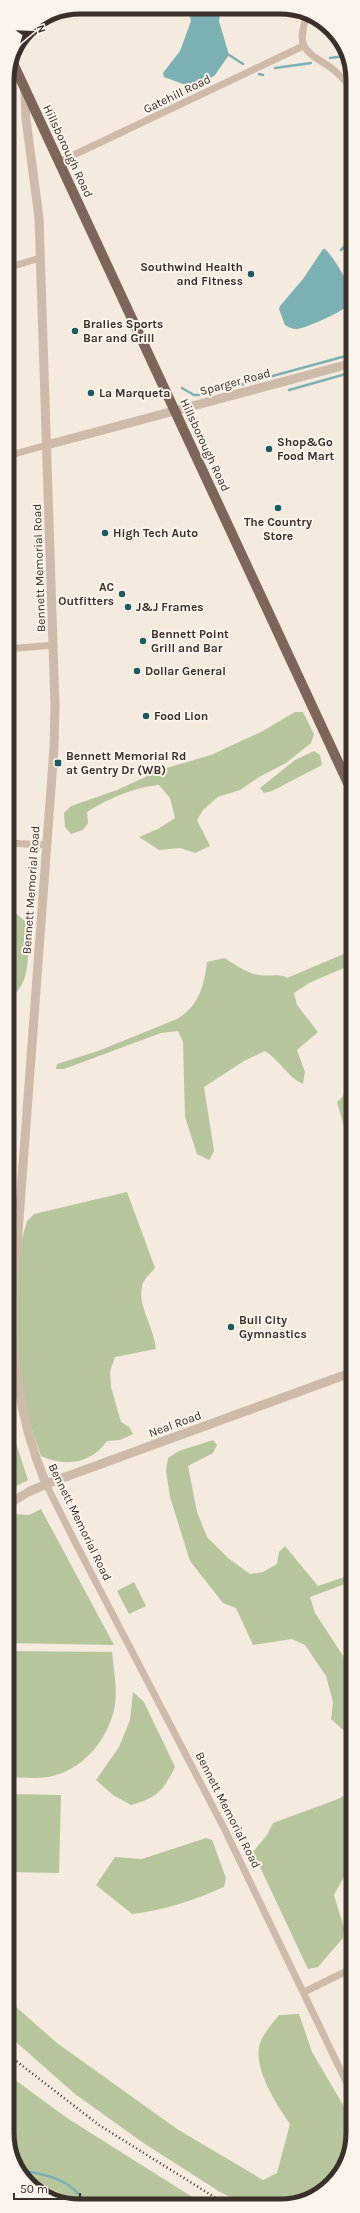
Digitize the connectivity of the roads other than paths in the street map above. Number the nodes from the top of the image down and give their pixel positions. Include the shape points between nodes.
1 (306, 19) edge
2 (303, 46) junction
3 (15, 72) edge
4 (346, 82) edge
5 (26, 89) junction
6 (59, 162) junction
7 (40, 258) junction
8 (14, 266) edge
9 (346, 365) edge
10 (175, 411) junction
11 (47, 445) junction
12 (14, 454) edge
13 (54, 646) junction
14 (14, 649) edge
15 (346, 779) edge
16 (14, 843) edge
17 (46, 845) junction
18 (14, 1300) edge
19 (14, 1346) edge
20 (346, 1375) edge
21 (46, 1484) junction
22 (14, 1501) edge
23 (346, 1971) edge
24 (304, 1992) junction
25 (346, 2081) edge

1 - 2 street via 302,35
2 - 4 street via 309,54
2 - 6 street, Gatehill Road
3 - 5 main road, Hillsborough Road
5 - 6 main road, Hillsborough Road
5 - 7 street, Bennett Memorial Road via 26,119 38,211
6 - 10 main road, Hillsborough Road
7 - 8 street
7 - 11 street, Bennett Memorial Road
9 - 10 street, Sparger Road
10 - 11 street, Sparger Road
10 - 15 main road, Hillsborough Road
11 - 12 street, Sparger Road
11 - 13 street, Bennett Memorial Road
13 - 14 street
13 - 17 street, Bennett Memorial Road via 54,748
16 - 17 street
17 - 18 street, Bennett Memorial Road
19 - 21 street, Bennett Memorial Road via 22,1412
20 - 21 street, Neal Road
21 - 22 street, Neal Road
21 - 24 street, Bennett Memorial Road via 225,1830
23 - 24 street
24 - 25 street, Bennett Memorial Road

